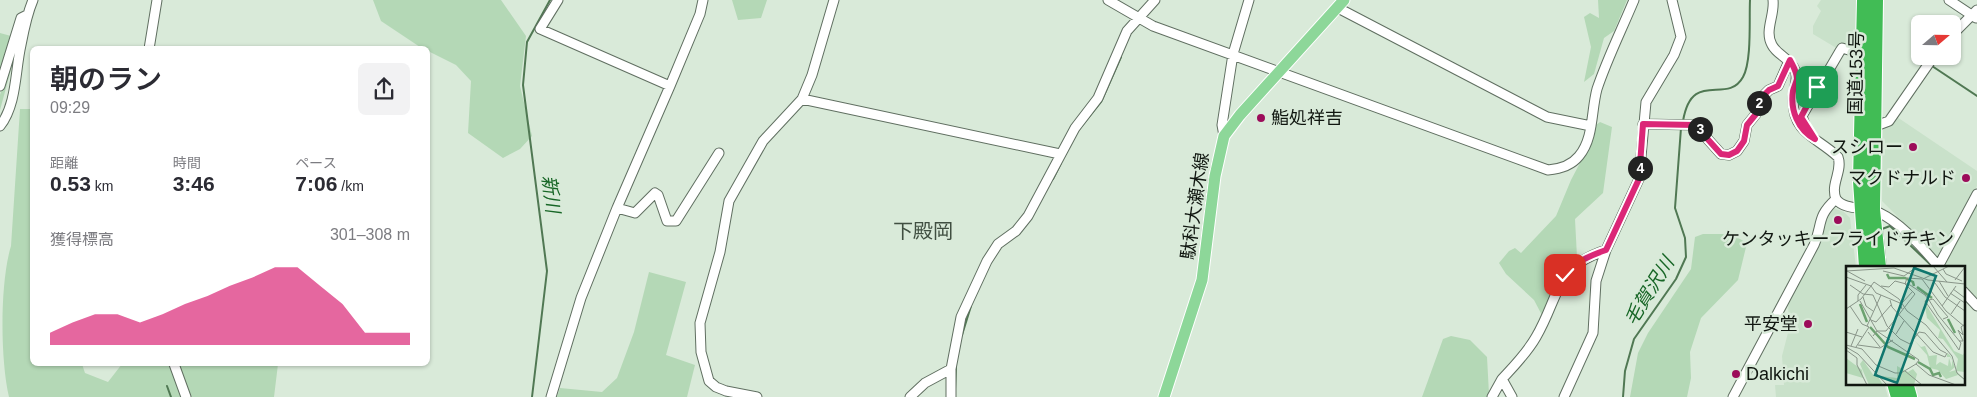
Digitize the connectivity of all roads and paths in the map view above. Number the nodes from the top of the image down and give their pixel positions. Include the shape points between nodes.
1 (33, 0) edge
2 (157, 0) edge
3 (558, 0) edge
4 (703, 0) edge
5 (834, 0) edge
6 (1108, 0) edge
7 (1155, 0) edge
8 (1249, 0) edge
9 (1634, 0) edge
10 (1672, 0) edge
11 (1773, 0) edge
12 (1864, 0) edge
13 (1876, 0) edge
14 (1949, 0) edge
15 (1341, 4) edge
16 (28, 15) junction
17 (1975, 15) edge
18 (1140, 18) junction
19 (1961, 27) edge
20 (149, 46) edge
21 (1233, 54) junction
22 (1862, 54) junction
23 (1790, 60) junction
24 (1928, 65) edge
25 (1280, 70) junction
26 (0, 86) edge
27 (670, 86) junction
28 (802, 99) junction
29 (1643, 124) junction
30 (0, 126) edge
31 (1591, 126) junction
32 (1873, 127) junction
33 (1224, 136) junction
34 (1815, 139) junction
35 (719, 153) dead end
36 (1060, 154) junction
37 (1977, 194) edge
38 (1836, 199) junction
39 (617, 208) junction
40 (1867, 209) junction
41 (1606, 250) junction
42 (1937, 265) edge
43 (1866, 266) edge
44 (1878, 266) edge
45 (1964, 292) edge
46 (1977, 306) edge
47 (175, 366) edge
48 (951, 368) junction
49 (1502, 379) junction
50 (1894, 384) edge
51 (1906, 384) edge
52 (186, 397) edge
53 (551, 397) edge
54 (757, 397) edge
55 (910, 397) edge
56 (951, 397) edge
57 (1164, 397) edge
58 (1492, 397) edge
59 (1512, 397) edge
60 (1564, 397) edge
61 (1733, 397) edge
62 (1898, 397) edge
63 (1910, 397) edge

1 - 16 street
2 - 20 street
3 - 27 street via 540,29
4 - 27 street
5 - 28 street
6 - 18 street
7 - 18 street
8 - 21 street
9 - 31 street via 1597,90
10 - 29 street via 1681,37 1646,102
11 - 23 street via 1768,33 1772,46
12 - 22 highway, 国道153号
13 - 32 highway, 国道153号
14 - 17 street
15 - 25 main road, 駄科大瀬木線
15 - 31 street via 1547,116
16 - 26 street via 21,18
16 - 30 street via 11,102
17 - 19 street
18 - 21 street via 1152,26
18 - 36 street via 1127,31 1098,98
21 - 25 street
21 - 33 street via 1222,125
22 - 34 street via 1842,48 1814,90 1801,117
22 - 40 highway, 国道153号
23 - 29 street via 1778,86 1761,98 1756,114 1747,125 1744,141 1737,151 1729,155 1721,154 1695,125
23 - 34 street via 1797,79 1793,108 1800,127
24 - 32 street via 1889,120
25 - 31 street via 1548,170 1559,169 1579,156
25 - 33 main road, 駄科大瀬木線
27 - 39 street
28 - 36 street
28 - 54 street via 764,142 729,201 720,252 700,323 700,352 709,381 721,389
29 - 41 street via 1639,179
32 - 40 highway, 国道153号
33 - 57 main road, 駄科大瀬木線 via 1215,176 1202,280
34 - 38 street via 1838,157 1834,187
35 - 39 street via 676,222 667,221 655,193 635,213
36 - 48 street via 1028,216 1016,231 998,244 986,261 961,317
37 - 42 street
38 - 40 street via 1842,205
38 - 61 street via 1820,217 1814,245
39 - 53 street via 581,298
40 - 42 street via 1888,216
40 - 43 highway, 国道153号
40 - 44 highway, 国道153号
41 - 49 street via 1588,256 1565,275 1535,339
41 - 60 street via 1596,281 1593,333
45 - 46 street
47 - 52 street
48 - 55 street via 925,383
48 - 56 street
49 - 58 street
49 - 59 street
50 - 62 highway
51 - 63 highway

